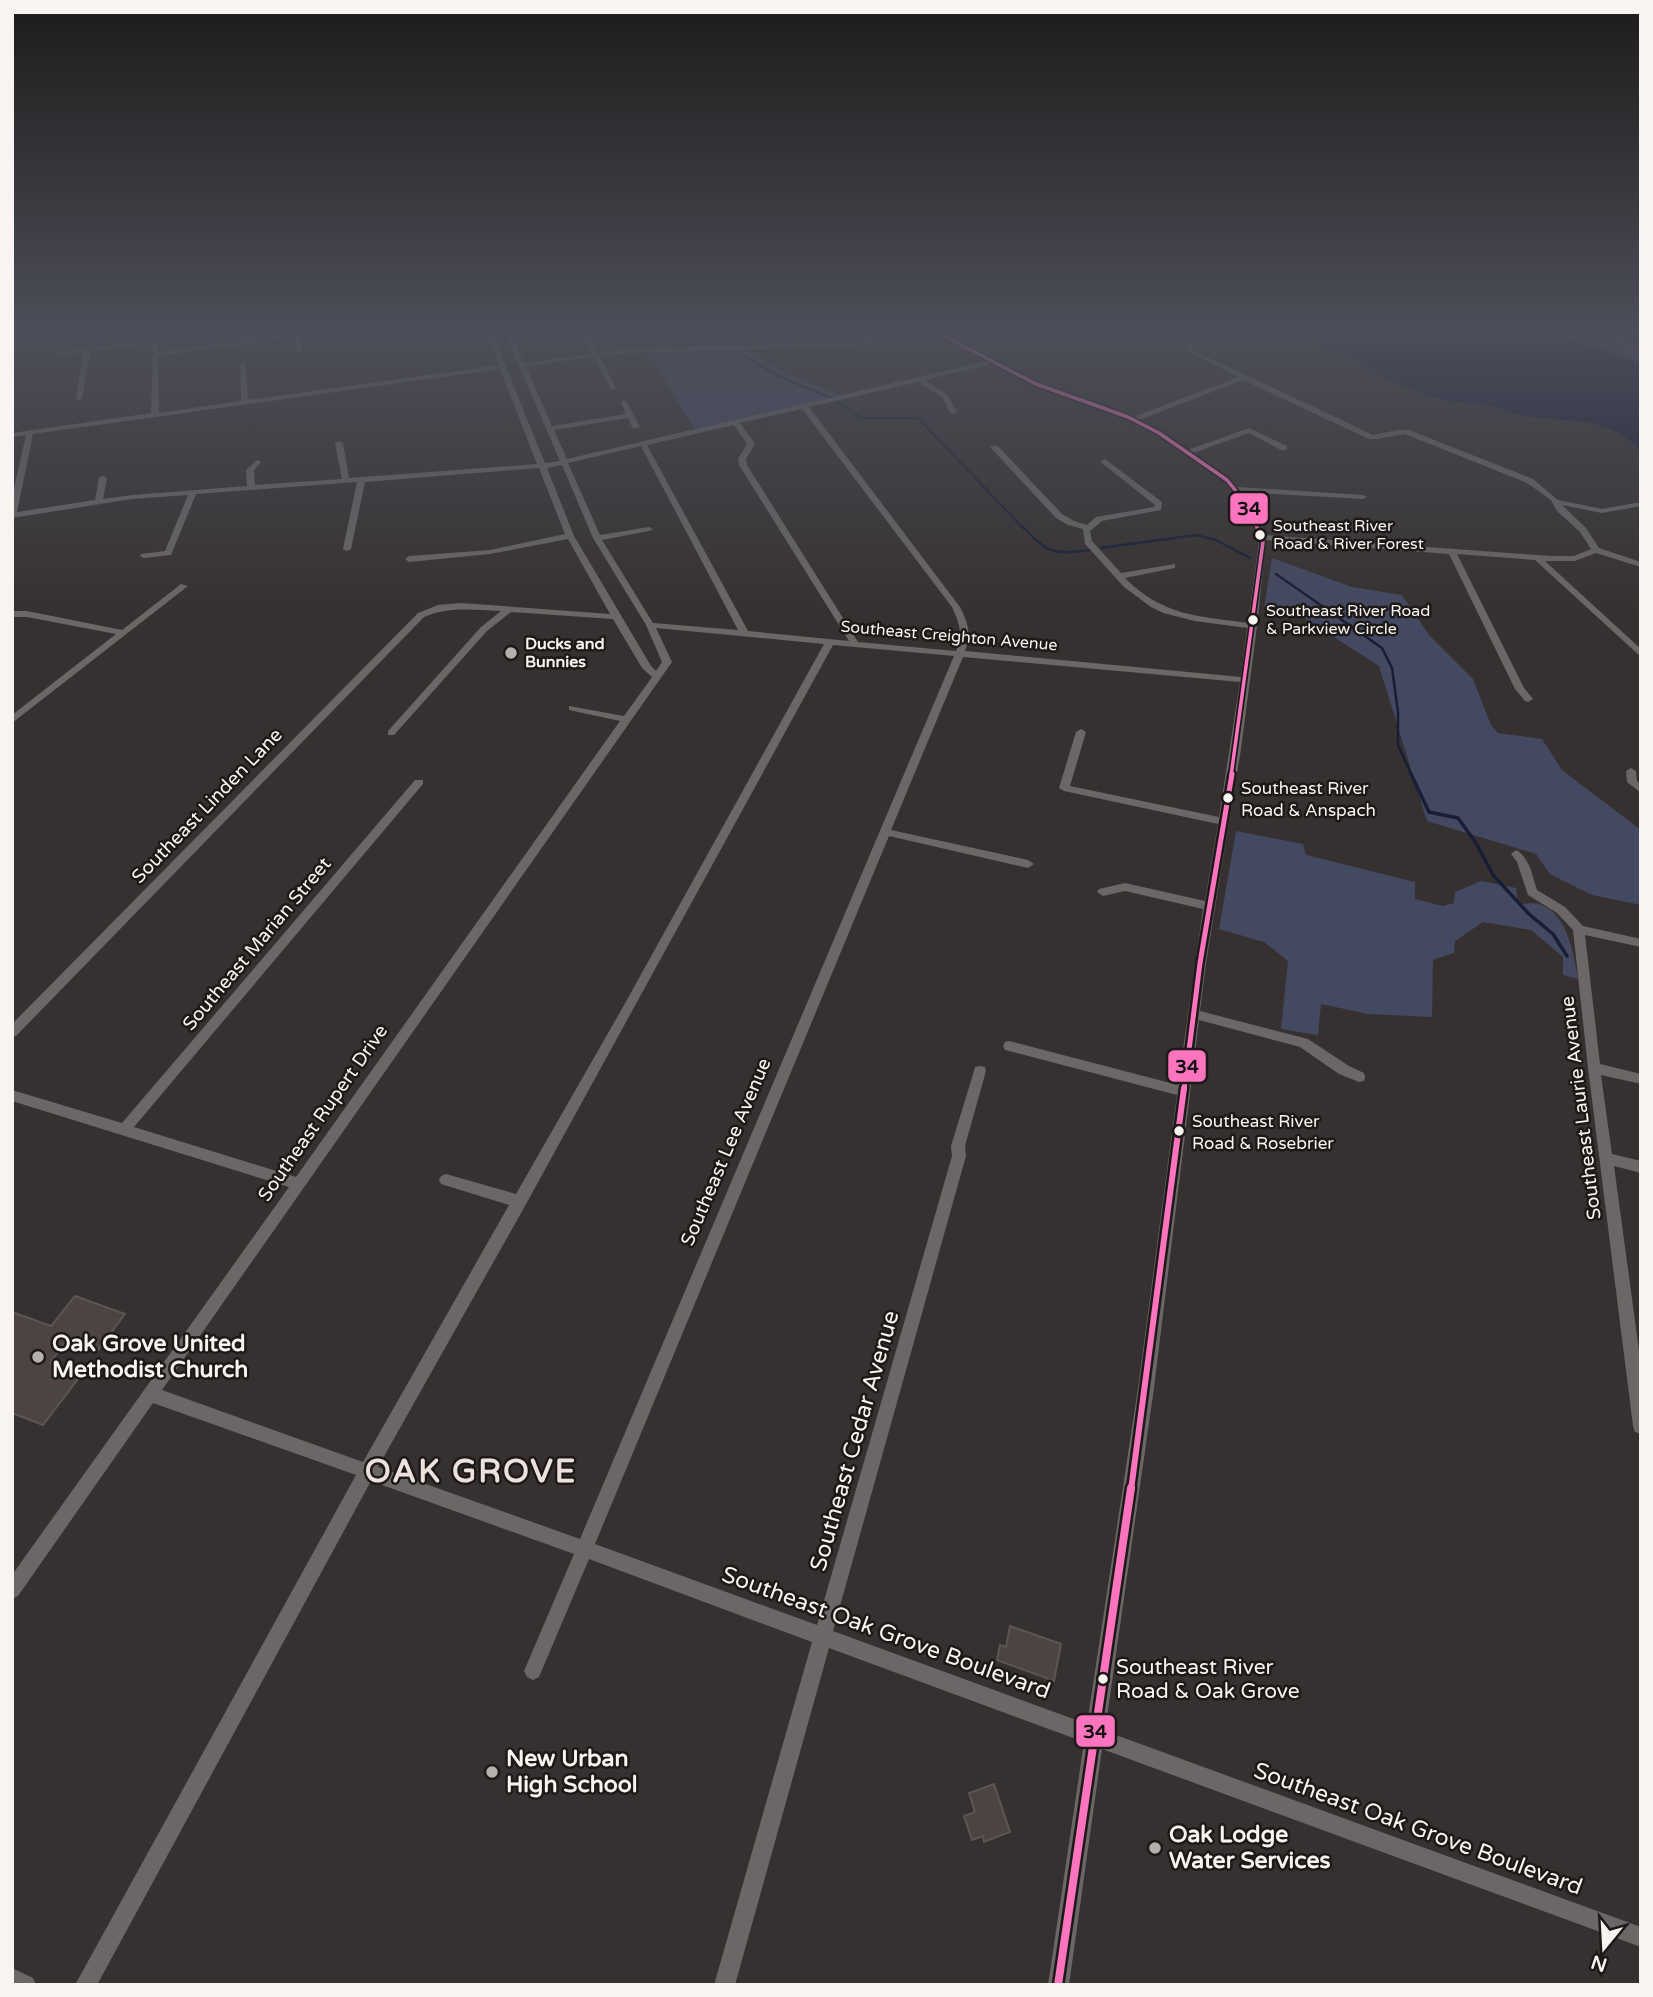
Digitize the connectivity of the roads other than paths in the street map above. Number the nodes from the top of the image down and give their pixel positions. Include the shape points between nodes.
1 (73, 426) edge
2 (525, 426) edge
3 (548, 426) edge
4 (566, 426) edge
5 (718, 426) edge
6 (739, 426) edge
7 (819, 426) edge
8 (1147, 426) edge
9 (1350, 426) edge
10 (549, 429) junction
11 (30, 432) junction
12 (12, 435) edge
13 (339, 443) dead end
14 (643, 444) junction
15 (994, 447) dead end
16 (1284, 448) dead end
17 (1189, 452) junction
18 (1105, 461) dead end
19 (257, 462) dead end
20 (563, 463) junction
21 (541, 466) junction
22 (103, 478) dead end
23 (361, 480) junction
24 (346, 482) junction
25 (251, 488) junction
26 (1235, 489) junction
27 (193, 493) junction
28 (1363, 497) dead end
29 (99, 502) junction
30 (1557, 502) junction
31 (1641, 504) edge
32 (13, 516) edge
33 (1088, 528) junction
34 (649, 529) dead end
35 (570, 536) junction
36 (1262, 537) junction
37 (597, 538) junction
38 (347, 549) dead end
39 (1596, 550) junction
40 (1452, 552) junction
41 (144, 556) dead end
42 (409, 559) dead end
43 (1538, 559) junction
44 (1641, 565) edge
45 (1172, 566) dead end
46 (1121, 576) junction
47 (184, 586) dead end
48 (508, 610) junction
49 (12, 614) edge
50 (615, 617) junction
51 (650, 625) junction
52 (1253, 626) junction
53 (123, 633) junction
54 (744, 633) junction
55 (830, 641) junction
56 (854, 642) junction
57 (961, 652) junction
58 (1641, 654) edge
59 (655, 675) junction
60 (1245, 680) junction
61 (1528, 699) dead end
62 (572, 708) dead end
63 (625, 719) junction
64 (12, 720) edge
65 (1081, 732) dead end
66 (391, 733) dead end
67 (1631, 771) dead end
68 (419, 782) dead end
69 (1641, 790) edge
70 (1223, 821) junction
71 (886, 832) junction
72 (1516, 853) dead end
73 (1028, 864) dead end
74 (1103, 892) dead end
75 (1209, 906) junction
76 (1579, 929) junction
77 (1641, 943) edge
78 (1194, 1014) junction
79 (13, 1030) edge
80 (1009, 1046) dead end
81 (1594, 1068) junction
82 (980, 1070) dead end
83 (1359, 1077) dead end
84 (1641, 1079) edge
85 (1184, 1092) junction
86 (12, 1095) edge
87 (124, 1130) junction
88 (1606, 1158) junction
89 (1641, 1167) edge
90 (446, 1180) dead end
91 (299, 1184) junction
92 (520, 1202) junction
93 (152, 1394) junction
94 (1641, 1426) edge
95 (367, 1471) junction
96 (582, 1548) junction
97 (12, 1590) edge
98 (824, 1636) junction
99 (533, 1671) dead end
100 (1094, 1736) junction
101 (1641, 1937) edge
102 (12, 1978) edge
103 (26, 1985) edge
104 (85, 1985) edge
105 (724, 1985) edge
106 (1058, 1985) edge

1 - 11 street
2 - 21 street
3 - 10 street
4 - 10 street
5 - 14 street
6 - 56 street via 751,444 743,465
7 - 57 street via 956,607 966,634
8 - 17 street
9 - 30 street via 1378,438 1398,430 1406,432 1530,481
10 - 20 street
11 - 12 street
11 - 32 street
13 - 24 street
14 - 20 street
14 - 54 street
15 - 33 street via 1059,516
16 - 17 street via 1249,430
17 - 26 street
18 - 33 street via 1155,500 1158,508 1105,517
19 - 25 street via 250,470
20 - 21 street
20 - 37 street
21 - 23 street
21 - 35 street
22 - 29 street
23 - 24 street
23 - 38 street
24 - 25 street
25 - 27 street
26 - 28 street
26 - 36 street
27 - 29 street
27 - 41 street via 168,553
29 - 32 street
30 - 31 street via 1602,511
30 - 39 street
33 - 46 street via 1088,542
34 - 37 street
35 - 42 street via 490,552
35 - 50 street
36 - 40 street
36 - 52 street
37 - 51 street
39 - 43 street via 1575,558
39 - 44 street
40 - 43 street
40 - 61 street
43 - 58 street
45 - 46 street
46 - 52 street via 1141,597 1163,609
47 - 53 street
48 - 50 street
48 - 66 street via 484,629
48 - 79 street, Southeast Linden Lane via 461,606 421,615
49 - 53 street
50 - 59 street
51 - 54 street, Southeast Creighton Avenue
51 - 59 street, Southeast Rupert Drive via 667,660
52 - 60 street
53 - 64 street
54 - 55 street, Southeast Creighton Avenue
55 - 56 street, Southeast Creighton Avenue
55 - 92 street
56 - 57 street, Southeast Creighton Avenue
57 - 60 street, Southeast Creighton Avenue
57 - 71 street, Southeast Lee Avenue
59 - 63 street, Southeast Rupert Drive
60 - 70 street
62 - 63 street
63 - 91 street, Southeast Rupert Drive
65 - 70 street via 1064,789
67 - 69 street via 1632,782
68 - 87 street, Southeast Marian Street
70 - 75 street
71 - 73 street
71 - 96 street, Southeast Lee Avenue
72 - 76 street via 1532,892
74 - 75 street via 1125,887
75 - 78 street
76 - 77 street
76 - 81 street, Southeast Laurie Avenue
78 - 83 street via 1304,1043
78 - 85 street
80 - 85 street
81 - 84 street
81 - 88 street, Southeast Laurie Avenue
82 - 98 street, Southeast Cedar Avenue
85 - 100 street
86 - 87 street
87 - 91 street
88 - 89 street
88 - 94 street, Southeast Laurie Avenue
90 - 92 street
91 - 93 street, Southeast Rupert Drive
92 - 95 street
93 - 95 street, Southeast Oak Grove Boulevard
93 - 97 street, Southeast Rupert Drive
95 - 96 street, Southeast Oak Grove Boulevard
95 - 104 street
96 - 98 street, Southeast Oak Grove Boulevard
96 - 99 street, Southeast Lee Avenue
98 - 100 street, Southeast Oak Grove Boulevard
98 - 105 street, Southeast Cedar Avenue
100 - 101 street, Southeast Oak Grove Boulevard
100 - 106 street
102 - 103 street

